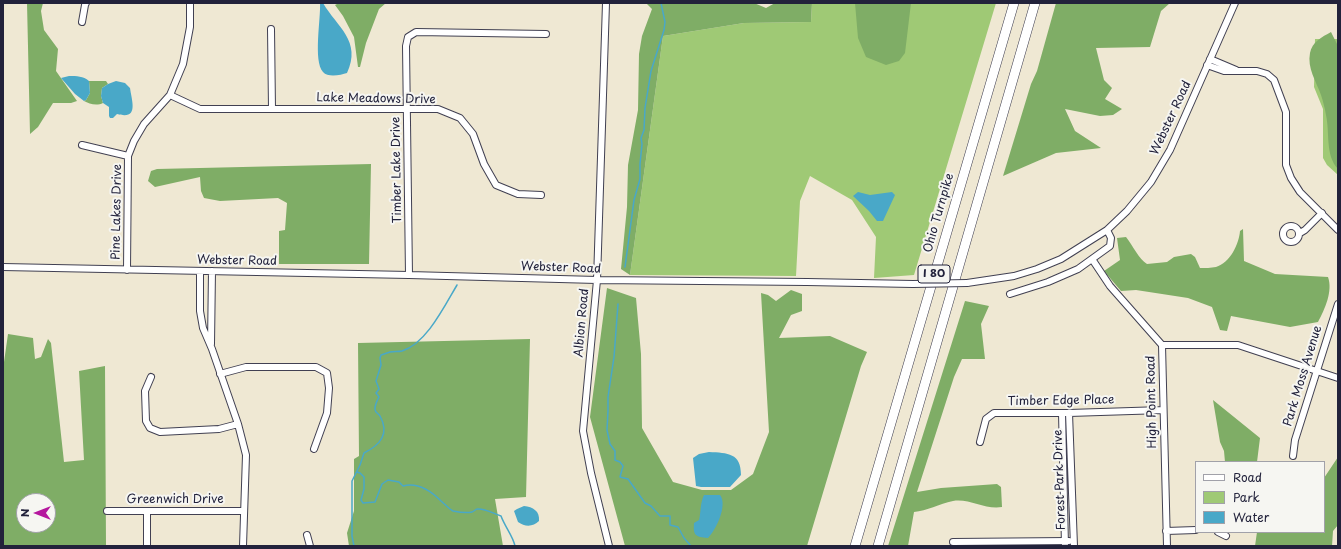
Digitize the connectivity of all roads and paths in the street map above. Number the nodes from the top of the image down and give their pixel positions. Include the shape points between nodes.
1 (86, 3) edge
2 (190, 3) edge
3 (606, 3) edge
4 (1014, 3) edge
5 (1035, 3) edge
6 (1235, 3) edge
7 (82, 22) dead end
8 (271, 29) dead end
9 (546, 34) dead end
10 (1210, 59) junction
11 (1207, 65) junction
12 (1240, 71) junction
13 (170, 95) junction
14 (408, 108) junction
15 (272, 109) junction
16 (82, 145) dead end
17 (128, 156) junction
18 (541, 195) dead end
19 (1322, 213) junction
20 (1107, 230) junction
21 (1338, 230) edge
22 (1300, 233) dead end
23 (1092, 259) junction
24 (3, 267) edge
25 (127, 270) junction
26 (200, 271) junction
27 (212, 271) junction
28 (409, 274) junction
29 (597, 280) junction
30 (1010, 294) dead end
31 (1338, 304) edge
32 (1162, 345) junction
33 (212, 349) junction
34 (1316, 370) junction
35 (220, 374) junction
36 (151, 377) dead end
37 (1338, 378) edge
38 (1163, 410) junction
39 (1062, 413) junction
40 (1069, 413) junction
41 (238, 424) junction
42 (980, 442) dead end
43 (314, 449) dead end
44 (1293, 456) dead end
45 (107, 511) dead end
46 (147, 511) junction
47 (243, 511) junction
48 (1195, 530) edge
49 (1166, 531) junction
50 (1220, 533) edge
51 (307, 535) dead end
52 (1226, 536) dead end
53 (953, 542) dead end
54 (1073, 543) edge
55 (1065, 544) edge
56 (147, 546) edge
57 (243, 546) edge
58 (310, 546) edge
59 (609, 546) edge
60 (855, 546) edge
61 (878, 546) edge
62 (1167, 546) edge

1 - 7 street
2 - 13 street, Pine Lakes Drive via 190,27 183,64
3 - 29 street, Albion Road
4 - 60 highway, Ohio Turnpike / I 80
5 - 61 highway, I 80
6 - 10 street, Webster Road
8 - 15 street
9 - 14 street, Timber Lake Drive via 416,32 408,37 406,46
10 - 11 street, Webster Road
10 - 12 street
11 - 12 street via 1224,71
11 - 20 street, Webster Road via 1170,150 1151,182
12 - 19 street via 1257,71 1267,74 1274,80 1286,112 1286,165 1300,192
13 - 15 street, Lake Meadows Drive via 200,109
13 - 17 street, Pine Lakes Drive via 144,124
14 - 15 street, Lake Meadows Drive
14 - 18 street, Lake Meadows Drive via 438,109 460,118 473,134 484,164 496,184 518,194
14 - 28 street, Timber Lake Drive
16 - 17 street
17 - 25 street, Pine Lakes Drive
19 - 21 street
19 - 22 street
20 - 23 street via 1111,238 1110,246
20 - 29 street, Webster Road, bridge via 1060,259 1037,269 1014,276 967,283
23 - 30 street via 1078,269 1048,282
23 - 32 street, High Point Road via 1110,286
24 - 25 street, Webster Road
25 - 26 street, Webster Road
26 - 27 street, Webster Road
26 - 33 street via 200,311 203,328
27 - 28 street, Webster Road
27 - 33 street
28 - 29 street, Webster Road
29 - 59 street, Albion Road via 583,431 590,473
31 - 34 street, Park Moss Avenue
32 - 34 street via 1238,345
32 - 38 street, High Point Road
33 - 35 street
34 - 37 street
34 - 44 street, Park Moss Avenue via 1295,440
35 - 41 street
35 - 43 street via 246,367 316,367 327,373 327,413
36 - 41 street via 146,391 146,421 150,428 160,432 219,429
38 - 40 street, Timber Edge Place
38 - 49 street, High Point Road
39 - 40 street, Timber Edge Place
39 - 42 street, Timber Edge Place via 994,413 986,419
39 - 55 street, Forest Park Drive
40 - 54 street, Forest Park Drive
41 - 47 street via 246,455
45 - 46 street, Greenwich Drive
46 - 47 street, Greenwich Drive
46 - 56 street
47 - 57 street
48 - 49 street
49 - 62 street, High Point Road
50 - 52 street
51 - 58 street
53 - 55 street
54 - 55 street

